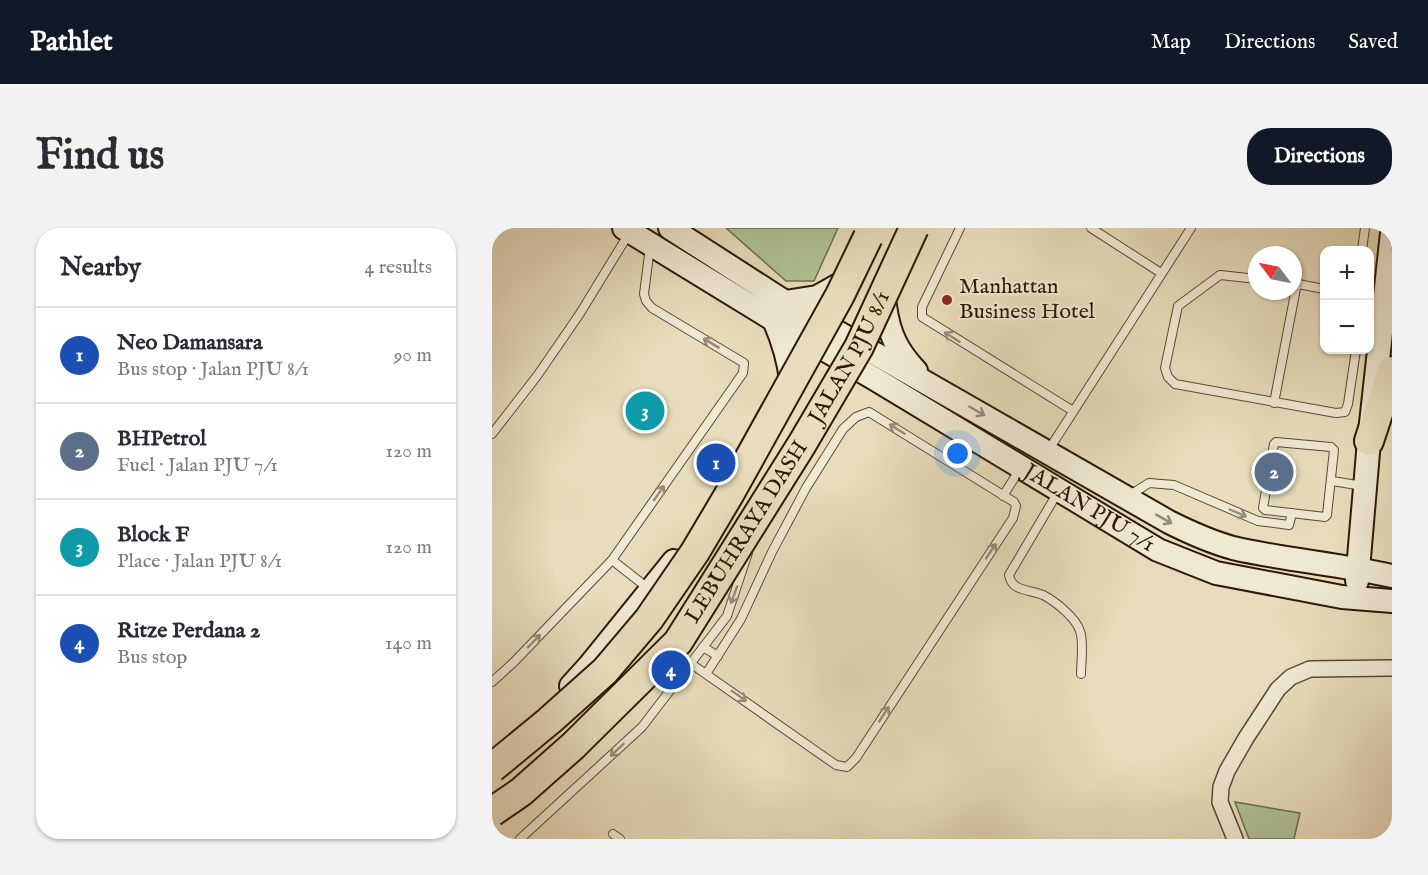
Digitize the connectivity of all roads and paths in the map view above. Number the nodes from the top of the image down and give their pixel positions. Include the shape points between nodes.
1 (670, 228) edge
2 (874, 228) edge
3 (914, 228) edge
4 (923, 228) edge
5 (960, 228) edge
6 (1090, 228) edge
7 (1191, 228) edge
8 (1365, 228) edge
9 (627, 230) edge
10 (1392, 232) edge
11 (650, 245) junction
12 (1363, 246) edge
13 (1161, 273) junction
14 (851, 278) junction
15 (1248, 278) edge
16 (1302, 284) edge
17 (1320, 288) edge
18 (1292, 300) edge
19 (885, 306) junction
20 (780, 311) junction
21 (818, 333) junction
22 (1355, 354) edge
23 (856, 355) junction
24 (1392, 370) edge
25 (791, 381) junction
26 (927, 382) junction
27 (1274, 403) junction
28 (1073, 411) junction
29 (492, 434) edge
30 (1369, 441) junction
31 (1048, 451) junction
32 (1021, 467) junction
33 (1332, 482) junction
34 (1366, 487) junction
35 (1059, 490) junction
36 (1003, 496) junction
37 (1126, 497) junction
38 (1292, 513) junction
39 (759, 520) junction
40 (612, 560) junction
41 (1359, 568) junction
42 (1392, 569) edge
43 (1392, 576) edge
44 (651, 590) junction
45 (1355, 598) junction
46 (1390, 601) edge
47 (703, 646) junction
48 (718, 656) junction
49 (690, 663) junction
50 (1392, 668) edge
51 (706, 674) junction
52 (1081, 674) dead end
53 (492, 682) edge
54 (492, 767) edge
55 (492, 811) edge
56 (529, 835) edge
57 (520, 839) edge
58 (1235, 839) edge

1 - 20 street
2 - 14 street, JALAN PJU 8/1
2 - 54 highway, LEBUHRAYA DASH, bridge via 752,455 650,619 605,671
3 - 55 highway, LEBUHRAYA DASH, bridge via 859,347 678,642 573,746 521,792
4 - 19 street, JALAN PJU 8/1
28 -> 5 lane via 922,317 922,307
6 - 13 lane
7 - 13 lane
8 - 12 lane
9 - 11 street
9 - 29 lane via 573,324
10 - 30 street via 1380,298
11 - 20 street
40 -> 11 lane via 745,368 744,363 646,301
13 - 28 lane
14 - 20 street
14 - 21 street, JALAN PJU 8/1
15 - 27 lane via 1220,275 1178,306 1165,368 1175,384
16 - 17 lane
18 - 27 lane
19 - 23 street, JALAN PJU 8/1
19 - 26 street via 888,328 896,344
20 - 21 street, JALAN PJU 7/1
20 - 25 street
21 - 23 street, JALAN PJU 7/1
21 - 25 street, JALAN PJU 8/1
22 - 27 lane via 1345,412
23 - 26 street, JALAN PJU 7/1
23 - 32 street, JALAN PJU 7/1
23 - 39 street, JALAN PJU 8/1
24 - 30 highway
25 - 44 street, JALAN PJU 8/1 via 718,506
26 -> 31 street, JALAN PJU 7/1
28 - 31 lane
30 - 34 street
31 - 37 street, JALAN PJU 7/1
32 - 35 street, JALAN PJU 7/1
32 - 36 lane
33 - 34 lane
33 - 38 lane via 1327,515
33 - 38 lane via 1334,450 1330,447 1276,441 1262,506 1265,510
34 - 41 street
35 - 45 street, JALAN PJU 7/1 via 1158,549 1216,573
35 - 52 lane via 1009,575 1010,583 1042,595 1067,613 1081,631
36 -> 48 lane via 869,412 856,417 843,429 806,488 741,619
51 -> 36 lane via 836,765 847,767 1013,518 1016,506
37 -> 38 lane via 1149,483 1174,485 1258,521 1289,525
37 -> 41 street, JALAN PJU 7/1 via 1200,537 1232,547
39 -> 47 lane via 727,616
39 - 55 street, JALAN PJU 8/1 via 646,664 533,779
40 - 44 lane
53 -> 40 lane
41 - 43 street, JALAN PJU 7/1
41 - 45 street
42 - 43 street
43 - 46 street
44 - 54 street, JALAN PJU 8/1 via 590,666
45 - 46 street, JALAN PJU 7/1
47 - 48 lane
47 - 49 lane
48 - 51 lane
49 - 51 lane
49 -> 56 lane via 642,727
50 - 58 street via 1310,669 1291,677 1278,689 1246,738 1221,787 1220,802
56 - 57 lane

